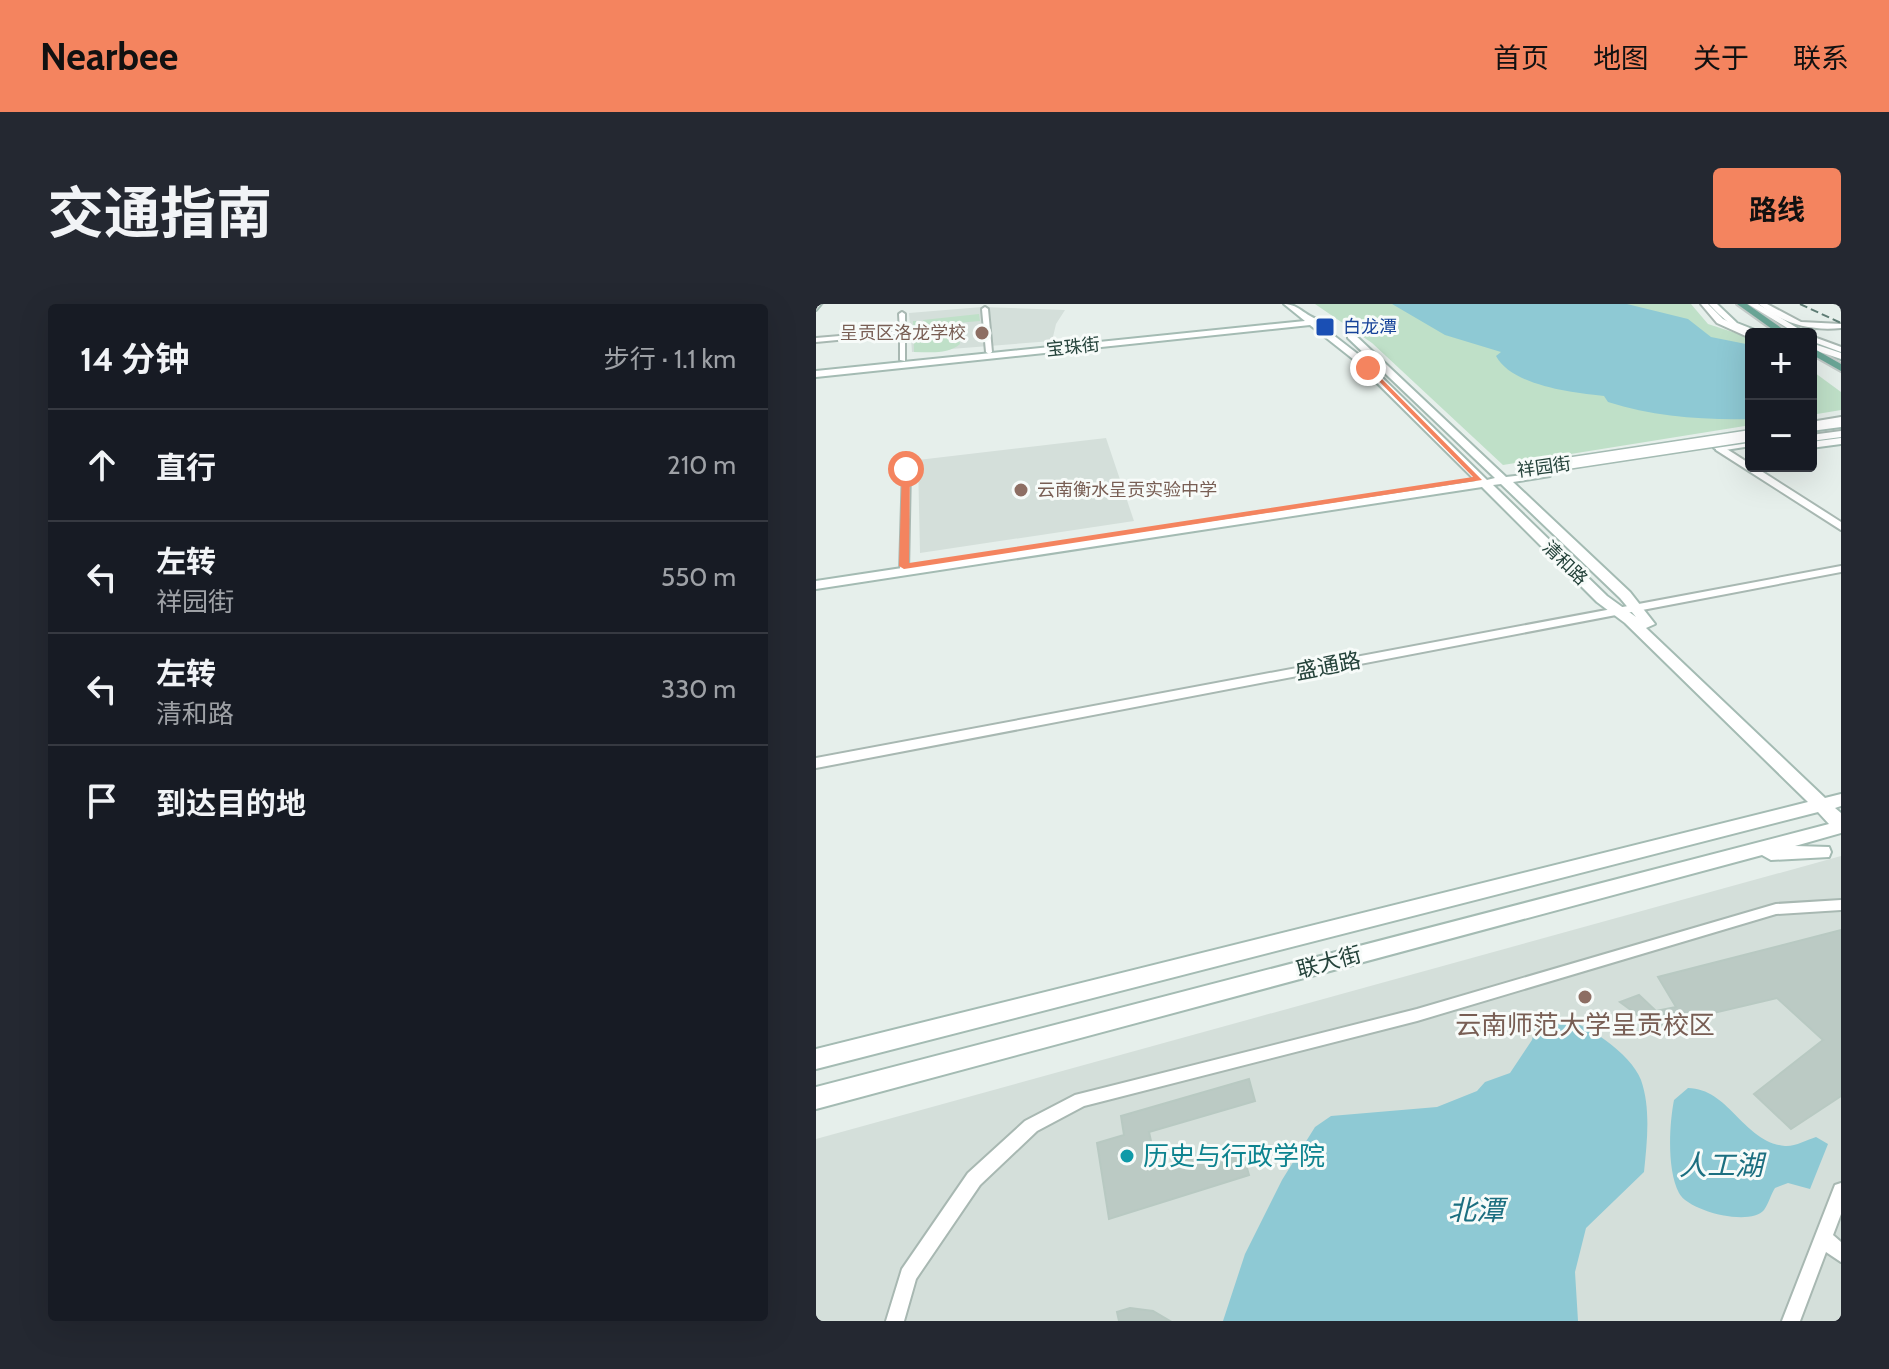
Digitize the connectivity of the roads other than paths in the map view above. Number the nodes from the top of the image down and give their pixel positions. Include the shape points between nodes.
1 (1288, 304) edge
2 (1306, 304) edge
3 (1704, 304) edge
4 (1713, 304) edge
5 (1731, 304) edge
6 (1753, 308) edge
7 (985, 309) dead end
8 (902, 314) dead end
9 (1311, 321) junction
10 (1841, 326) edge
11 (1769, 328) edge
12 (1778, 328) edge
13 (1791, 328) edge
14 (1745, 329) edge
15 (1342, 330) dead end
16 (903, 332) junction
17 (1745, 332) edge
18 (816, 340) edge
19 (1817, 341) edge
20 (1817, 350) edge
21 (989, 352) junction
22 (1817, 353) edge
23 (1841, 354) edge
24 (903, 360) junction
25 (1817, 361) edge
26 (1841, 368) edge
27 (816, 372) edge
28 (1841, 375) edge
29 (1841, 427) edge
30 (1817, 430) edge
31 (1841, 441) edge
32 (1745, 442) edge
33 (1745, 442) edge
34 (1817, 444) edge
35 (1719, 448) junction
36 (906, 469) dead end
37 (1542, 471) junction
38 (1502, 477) junction
39 (1482, 481) junction
40 (1841, 527) edge
41 (904, 569) junction
42 (1841, 569) edge
43 (816, 579) edge
44 (816, 585) edge
45 (1626, 609) junction
46 (816, 763) edge
47 (1834, 804) edge
48 (1841, 825) edge
49 (1822, 852) dead end
50 (1740, 853) junction
51 (1841, 905) edge
52 (816, 1059) edge
53 (816, 1098) edge
54 (1841, 1191) edge
55 (1824, 1239) junction
56 (1841, 1253) edge
57 (895, 1321) edge
58 (1791, 1321) edge

1 - 9 main road, 清和路
2 - 9 main road, 宝珠街 via 1327,319
3 - 17 street via 1720,321
4 - 14 main road
5 - 6 main road
6 - 10 street via 1793,324
6 - 11 main road
6 - 12 main road
6 - 13 main road
7 - 21 street
8 - 16 street
9 - 21 main road, 宝珠街
9 - 27 main road, 宝珠街
9 - 39 main road, 清和路 via 1356,357
15 - 38 main road, 清和路
16 - 18 street
16 - 24 street
19 - 23 main road
20 - 23 main road
21 - 24 main road, 宝珠街
22 - 26 main road
24 - 27 main road, 宝珠街
25 - 28 main road
29 - 30 main road
31 - 34 main road
32 - 35 main road, 祥园街
33 - 37 main road, 祥园街, bridge
35 - 37 main road, 祥园街
35 - 40 street
36 - 41 street
37 - 38 main road, 祥园街
38 - 39 main road, 祥园街
38 - 45 main road, 清和路
39 - 41 main road, 祥园街
39 - 45 main road, 清和路
41 - 43 main road, 祥园街
41 - 44 main road, 祥园街
42 - 45 street, 盛通路
45 - 46 street, 盛通路
45 - 47 main road, 清和路
47 - 48 main road, 清和路
47 - 52 main road, 联大街
48 - 50 main road, 联大街
49 - 50 main road
50 - 53 main road, 联大街
51 - 57 street via 1776,909 1417,1015 1081,1100 1031,1126 974,1179 908,1275
54 - 55 street
55 - 56 street
55 - 58 street

